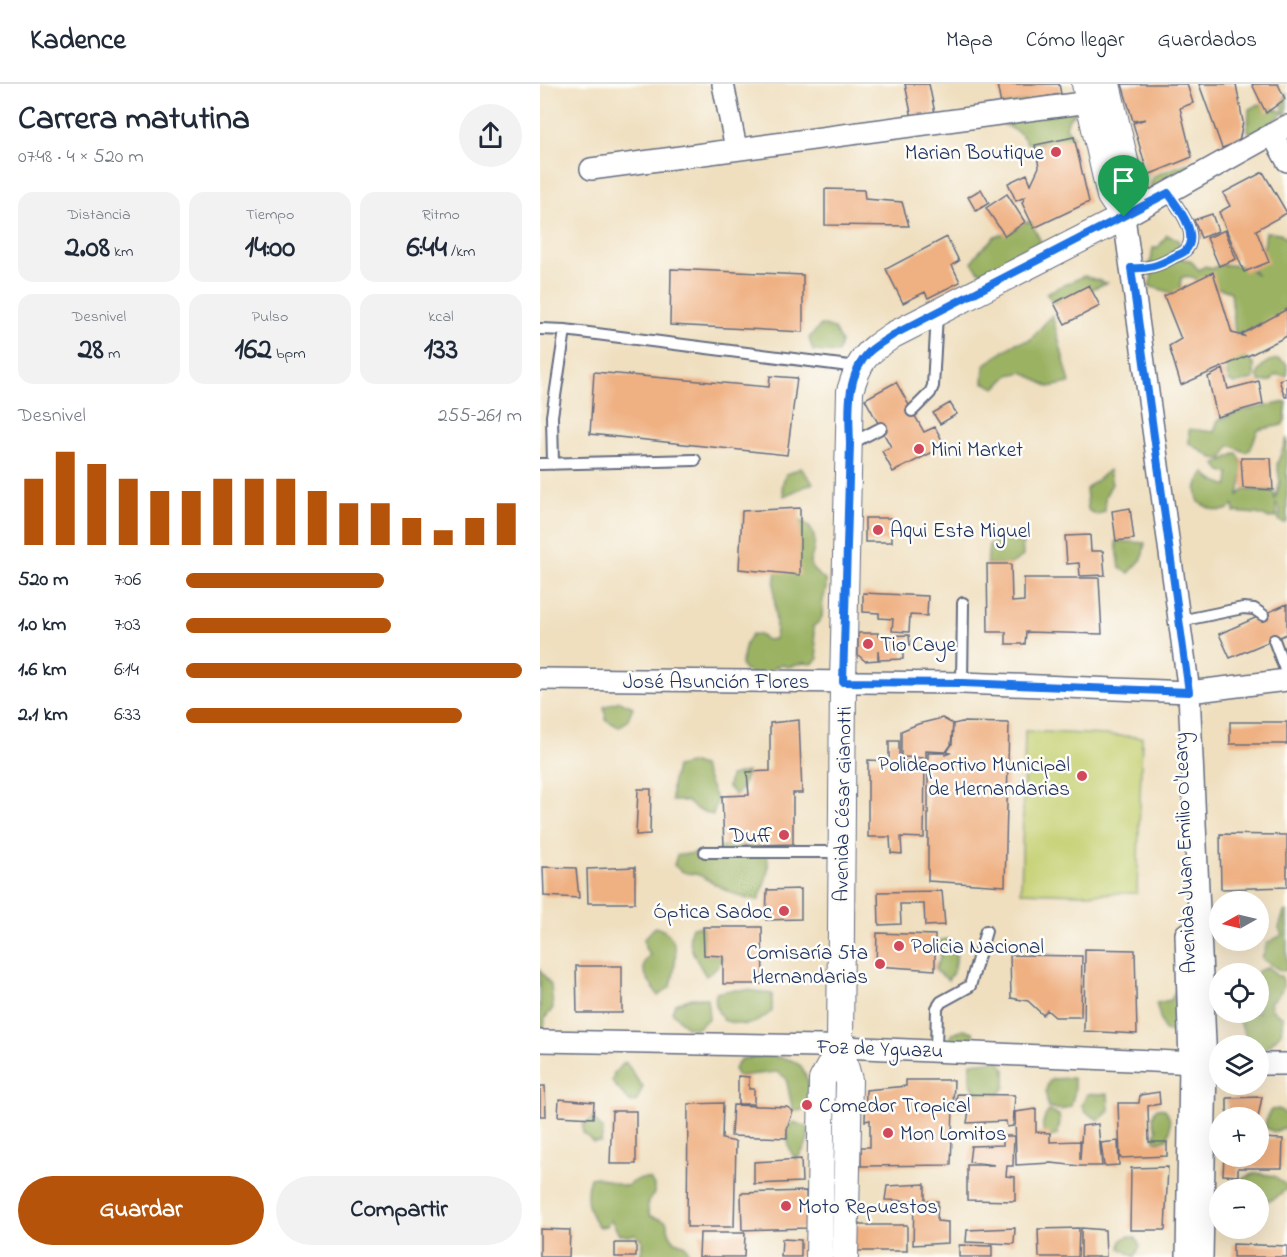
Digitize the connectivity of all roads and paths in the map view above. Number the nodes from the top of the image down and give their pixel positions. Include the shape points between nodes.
1 (723, 84) edge
2 (1107, 84) edge
3 (1087, 93) edge
4 (1280, 130) edge
5 (736, 148) junction
6 (1287, 161) edge
7 (591, 169) dead end
8 (1168, 193) junction
9 (1124, 217) junction
10 (1131, 268) junction
11 (937, 312) junction
12 (540, 329) edge
13 (565, 330) junction
14 (857, 367) junction
15 (912, 411) dead end
16 (881, 428) dead end
17 (850, 444) junction
18 (695, 460) dead end
19 (540, 464) edge
20 (553, 464) junction
21 (963, 603) dead end
22 (1263, 615) dead end
23 (1180, 621) junction
24 (1274, 640) dead end
25 (1287, 675) edge
26 (540, 679) edge
27 (1287, 680) edge
28 (843, 682) junction
29 (962, 683) junction
30 (1189, 692) junction
31 (705, 852) dead end
32 (842, 852) junction
33 (987, 931) dead end
34 (540, 1041) edge
35 (840, 1047) junction
36 (936, 1050) junction
37 (1205, 1064) edge
38 (1269, 1064) edge
39 (1287, 1064) edge
40 (819, 1257) edge
41 (845, 1257) edge
42 (1187, 1257) edge
43 (1202, 1257) edge

1 - 5 street
2 - 9 street via 1129,178 1131,196
3 - 5 street
3 - 9 street via 1110,196
4 - 6 street
4 - 8 street
5 - 7 street
8 - 9 street
8 - 10 lane via 1187,225 1189,245 1159,265
9 - 10 street, Avenida Juan Emilio O'Leary
9 - 11 street
10 - 23 street, Avenida Juan Emilio O'Leary
11 - 14 street via 893,335 870,351
11 - 15 lane via 933,386
12 - 13 lane
13 - 14 lane
13 - 20 lane via 552,416
14 - 17 street, Avenida César Gianotti via 850,391
16 - 17 lane
17 - 28 street, Avenida César Gianotti
18 - 20 lane
19 - 20 lane
21 - 29 lane
22 - 23 lane via 1243,608
23 - 30 street, Avenida Juan Emilio O'Leary
24 - 25 lane
26 - 28 street, José Asunción Flores
27 - 30 street, José Asunción Flores
28 - 29 street, José Asunción Flores
28 - 32 street, Avenida César Gianotti
29 - 30 street, José Asunción Flores
30 - 37 street, Avenida Juan Emilio O'Leary
31 - 32 lane
32 - 35 street, Avenida César Gianotti
33 - 36 lane via 970,986 937,1008
34 - 35 street, Foz de Yguazu
35 - 36 street, Foz de Yguazu
35 - 40 street, Avenida César Gianotti via 822,1080
35 - 41 street, Avenida César Gianotti via 849,1080
36 - 37 street, Foz de Yguazu
37 - 42 street, Avenida Juan Emilio O'Leary
37 - 43 street, Avenida Juan Emilio O'Leary
38 - 39 street

